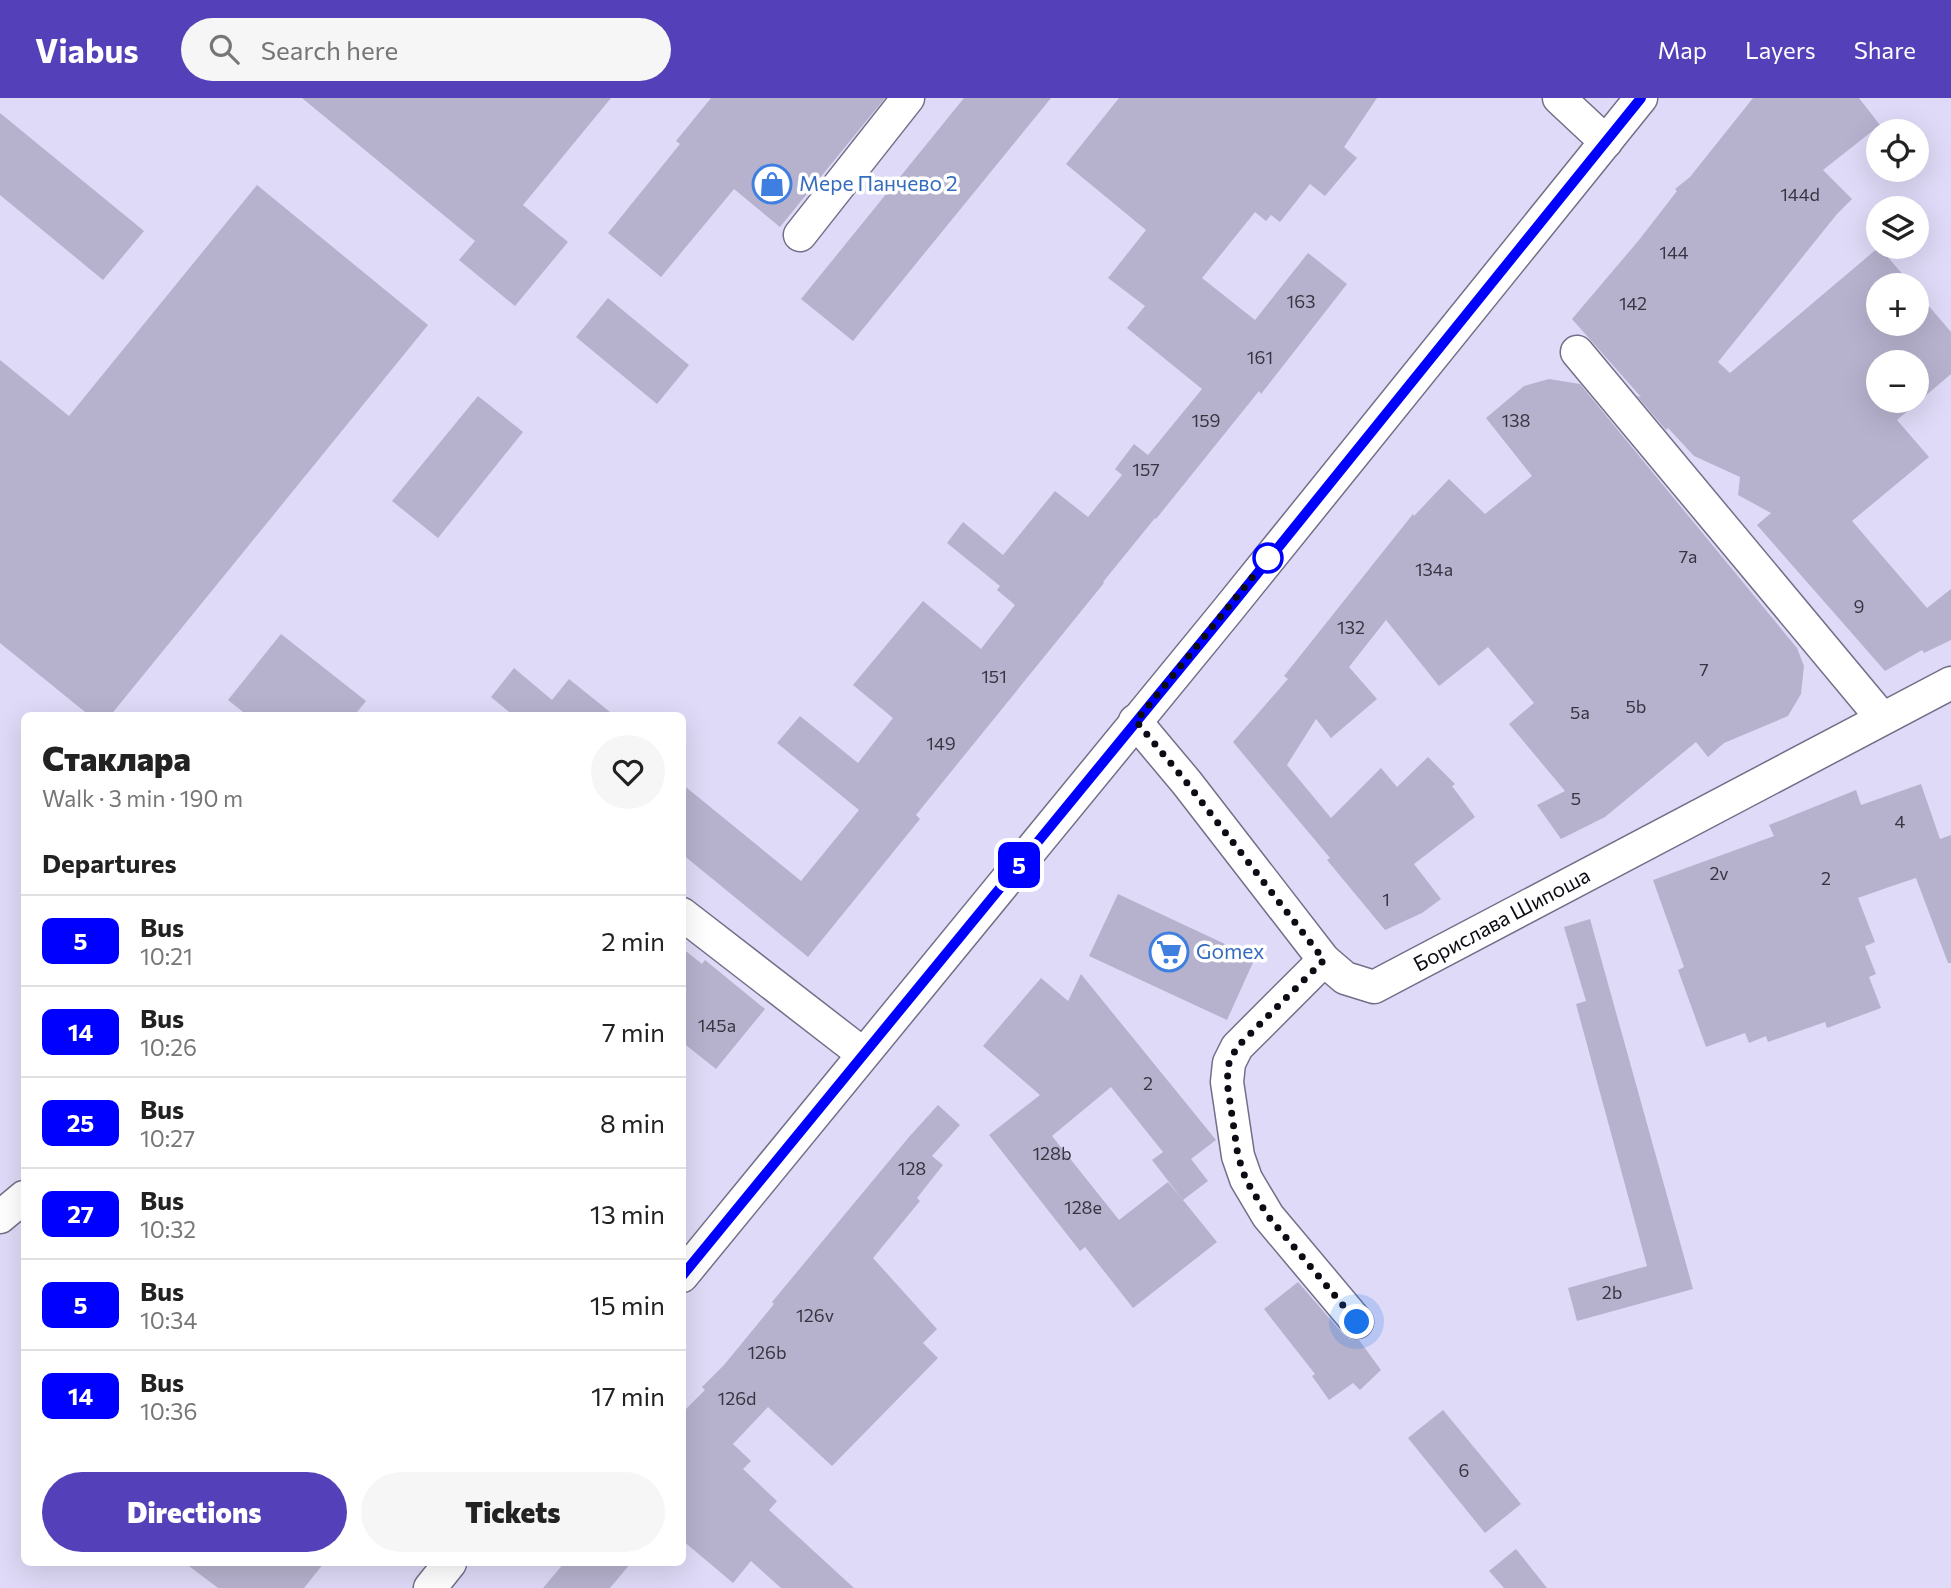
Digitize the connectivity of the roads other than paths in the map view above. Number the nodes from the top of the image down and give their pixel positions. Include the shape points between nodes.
1 (908, 98) edge
2 (1559, 98) edge
3 (1641, 98) edge
4 (1606, 142) junction
5 (800, 235) dead end
6 (1577, 352) dead end
7 (1951, 682) edge
8 (1882, 718) junction
9 (1136, 721) junction
10 (686, 917) edge
11 (1324, 960) junction
12 (863, 1054) junction
13 (21, 1200) edge
14 (0, 1217) edge
15 (686, 1271) edge
16 (1357, 1322) dead end
17 (448, 1566) edge
18 (430, 1588) edge

1 - 5 street
2 - 4 street
3 - 4 street
4 - 9 street
6 - 8 street
7 - 8 street, Борислава Шипоша
8 - 11 street, Борислава Шипоша via 1374,988 1345,978
9 - 11 street, Борислава Шипоша
9 - 12 street
10 - 12 street
11 - 16 street via 1237,1047 1227,1082 1246,1180 1268,1216
12 - 15 street
13 - 14 street
17 - 18 street

